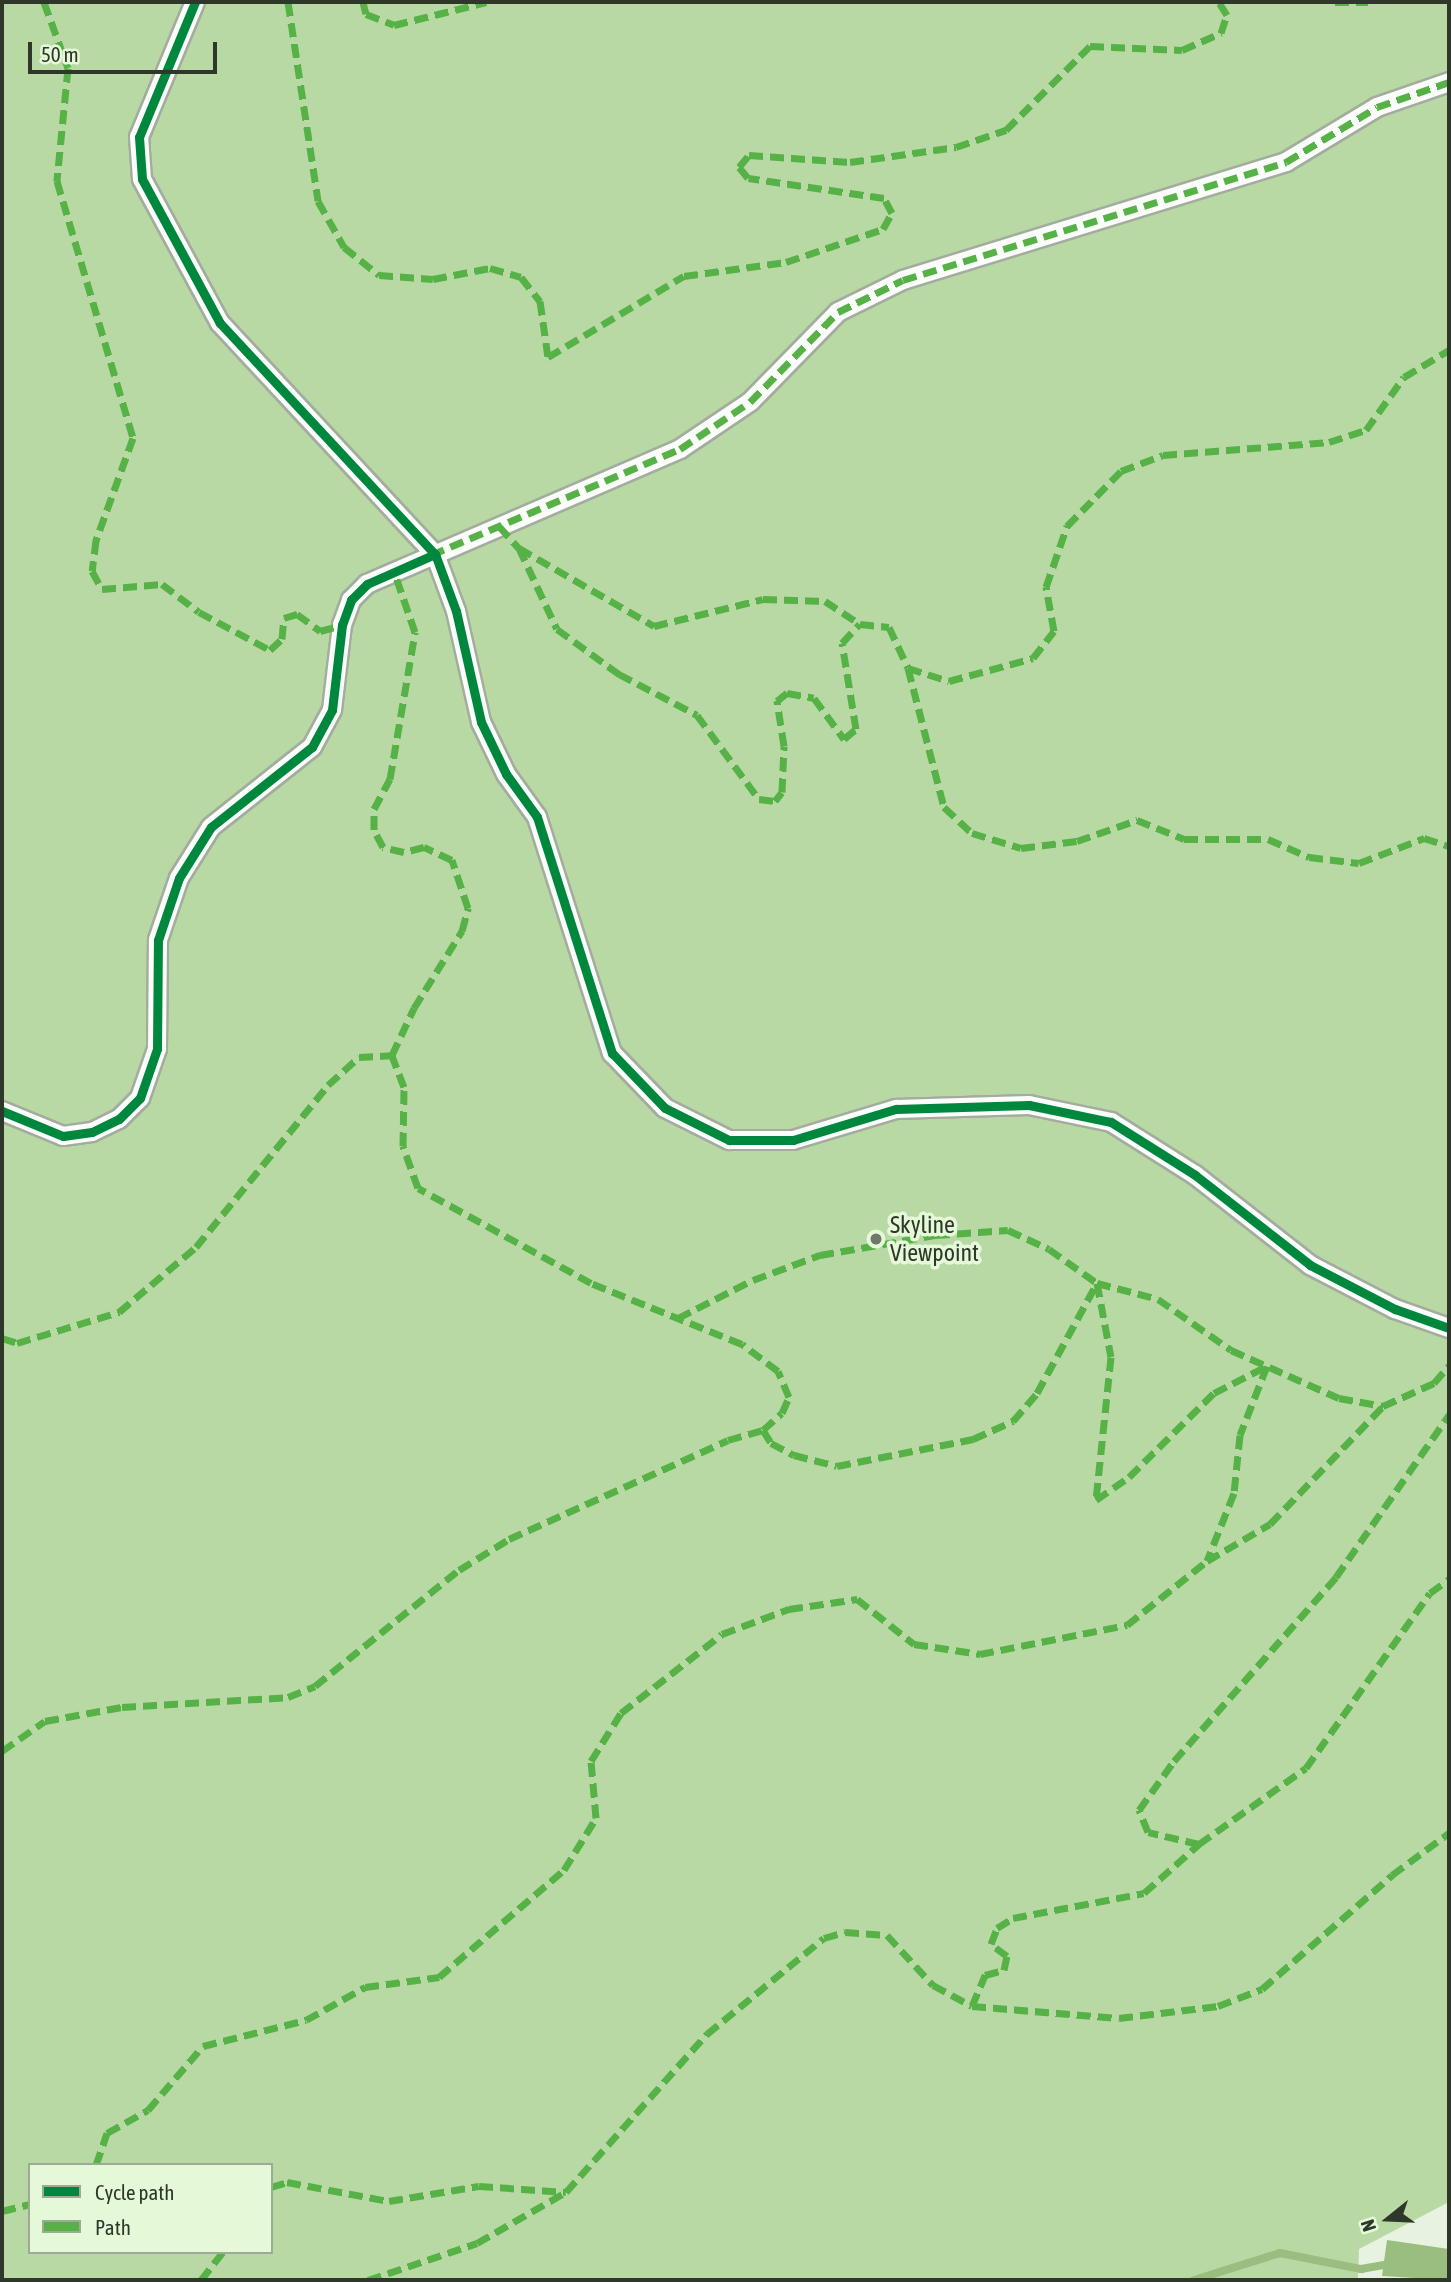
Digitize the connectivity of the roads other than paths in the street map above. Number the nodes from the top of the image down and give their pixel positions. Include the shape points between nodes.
1 (195, 2) edge
2 (1449, 82) edge
3 (435, 554) junction
4 (2, 1111) edge
5 (1449, 1328) edge

1 - 3 street via 139,137 142,179 220,323
2 - 3 street via 1377,107 1286,162 903,280 838,313 750,402 680,449
3 - 4 street via 368,583 351,600 342,625 332,709 312,747 211,827 179,878 158,940 157,1049 140,1098 119,1118 92,1132 63,1136
3 - 5 street via 456,611 481,722 506,774 537,817 612,1053 665,1108 729,1140 793,1140 896,1109 1028,1105 1111,1122 1195,1175 1310,1265 1395,1309

